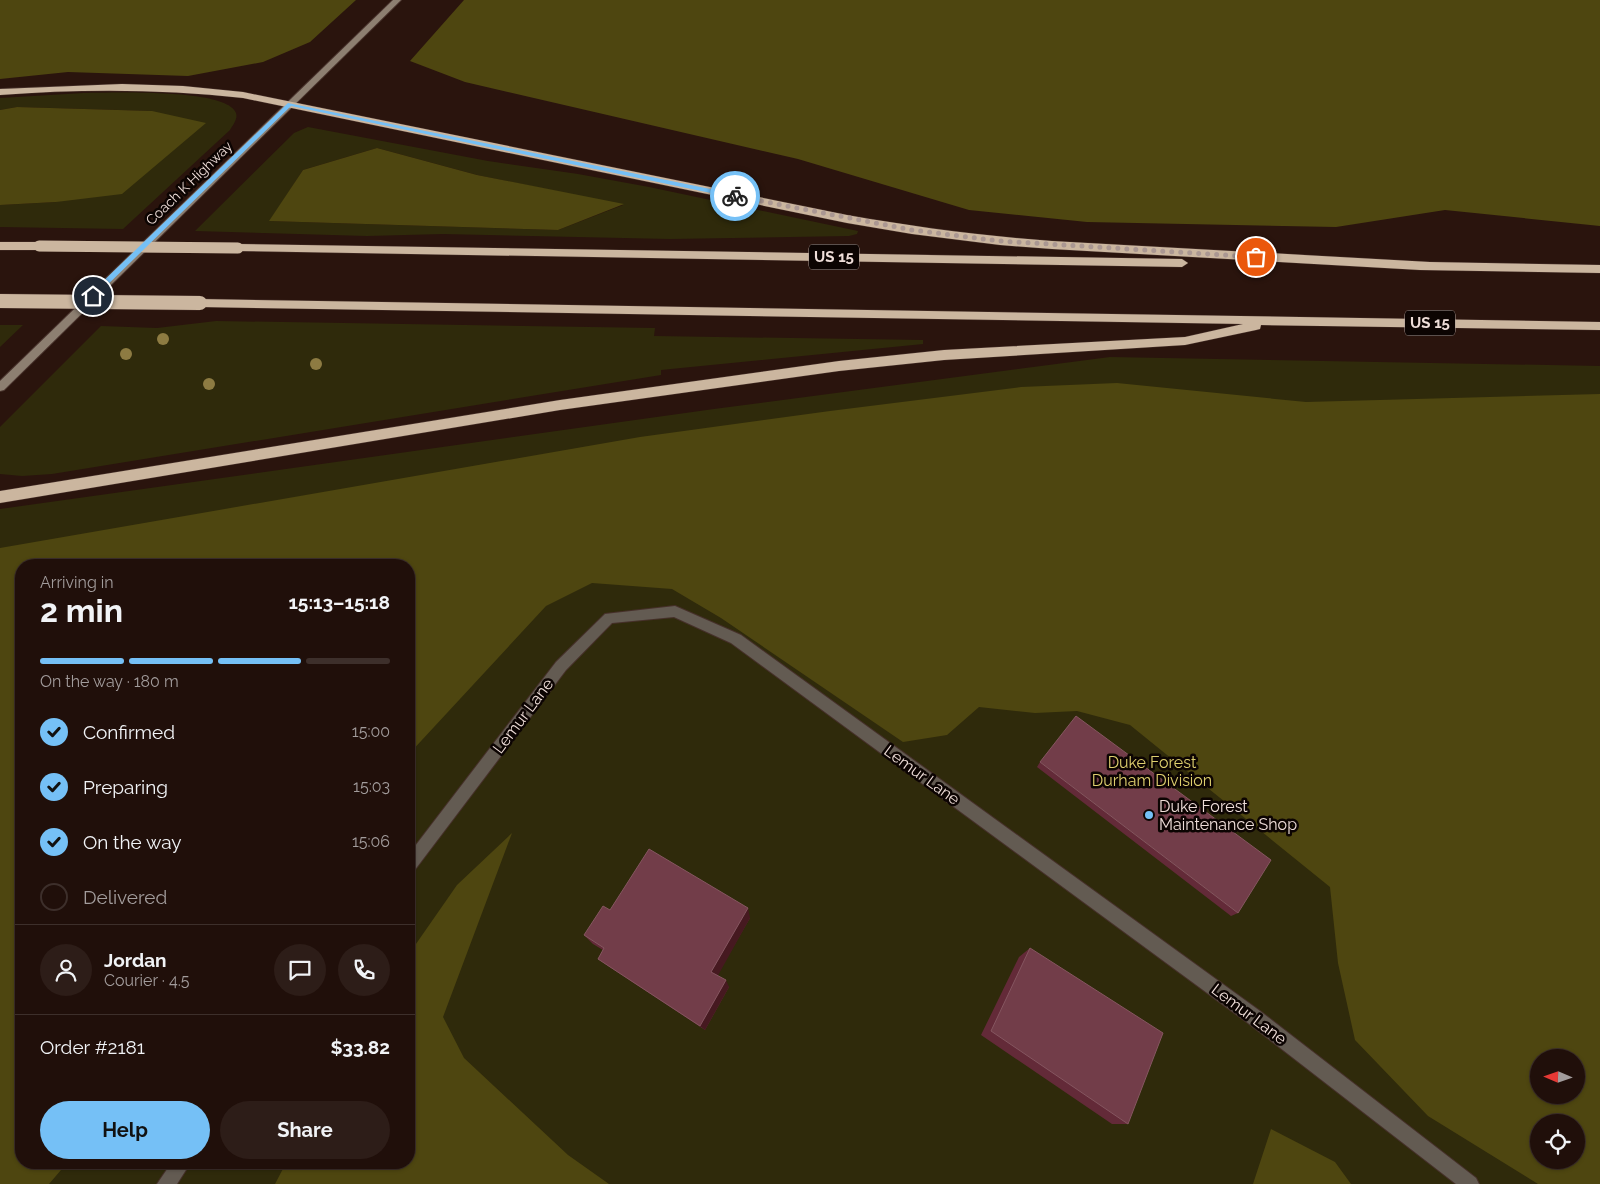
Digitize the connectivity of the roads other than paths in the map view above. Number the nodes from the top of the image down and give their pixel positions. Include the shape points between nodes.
1 (397, 0) edge
2 (0, 92) edge
3 (290, 104) junction
4 (0, 246) edge
5 (1429, 266) junction
6 (1600, 269) edge
7 (0, 301) edge
8 (1281, 320) junction
9 (1600, 326) edge
10 (0, 387) edge
11 (0, 497) edge
12 (415, 858) edge
13 (178, 1169) edge
14 (166, 1184) edge
15 (1470, 1184) edge

1 - 3 main road, Coach K Highway
2 - 3 highway via 50,88 173,88 243,95
3 - 5 highway via 912,230 1052,245
3 - 10 main road, Coach K Highway
4 - 5 highway, US 15, bridge
5 - 6 highway, US 15
7 - 8 highway, US 15, bridge
8 - 9 highway, US 15
8 - 11 highway via 1185,341 944,355 720,382 560,405
12 - 15 street, Lemur Lane via 561,666 609,618 674,611 736,639 1246,1011
13 - 14 street

